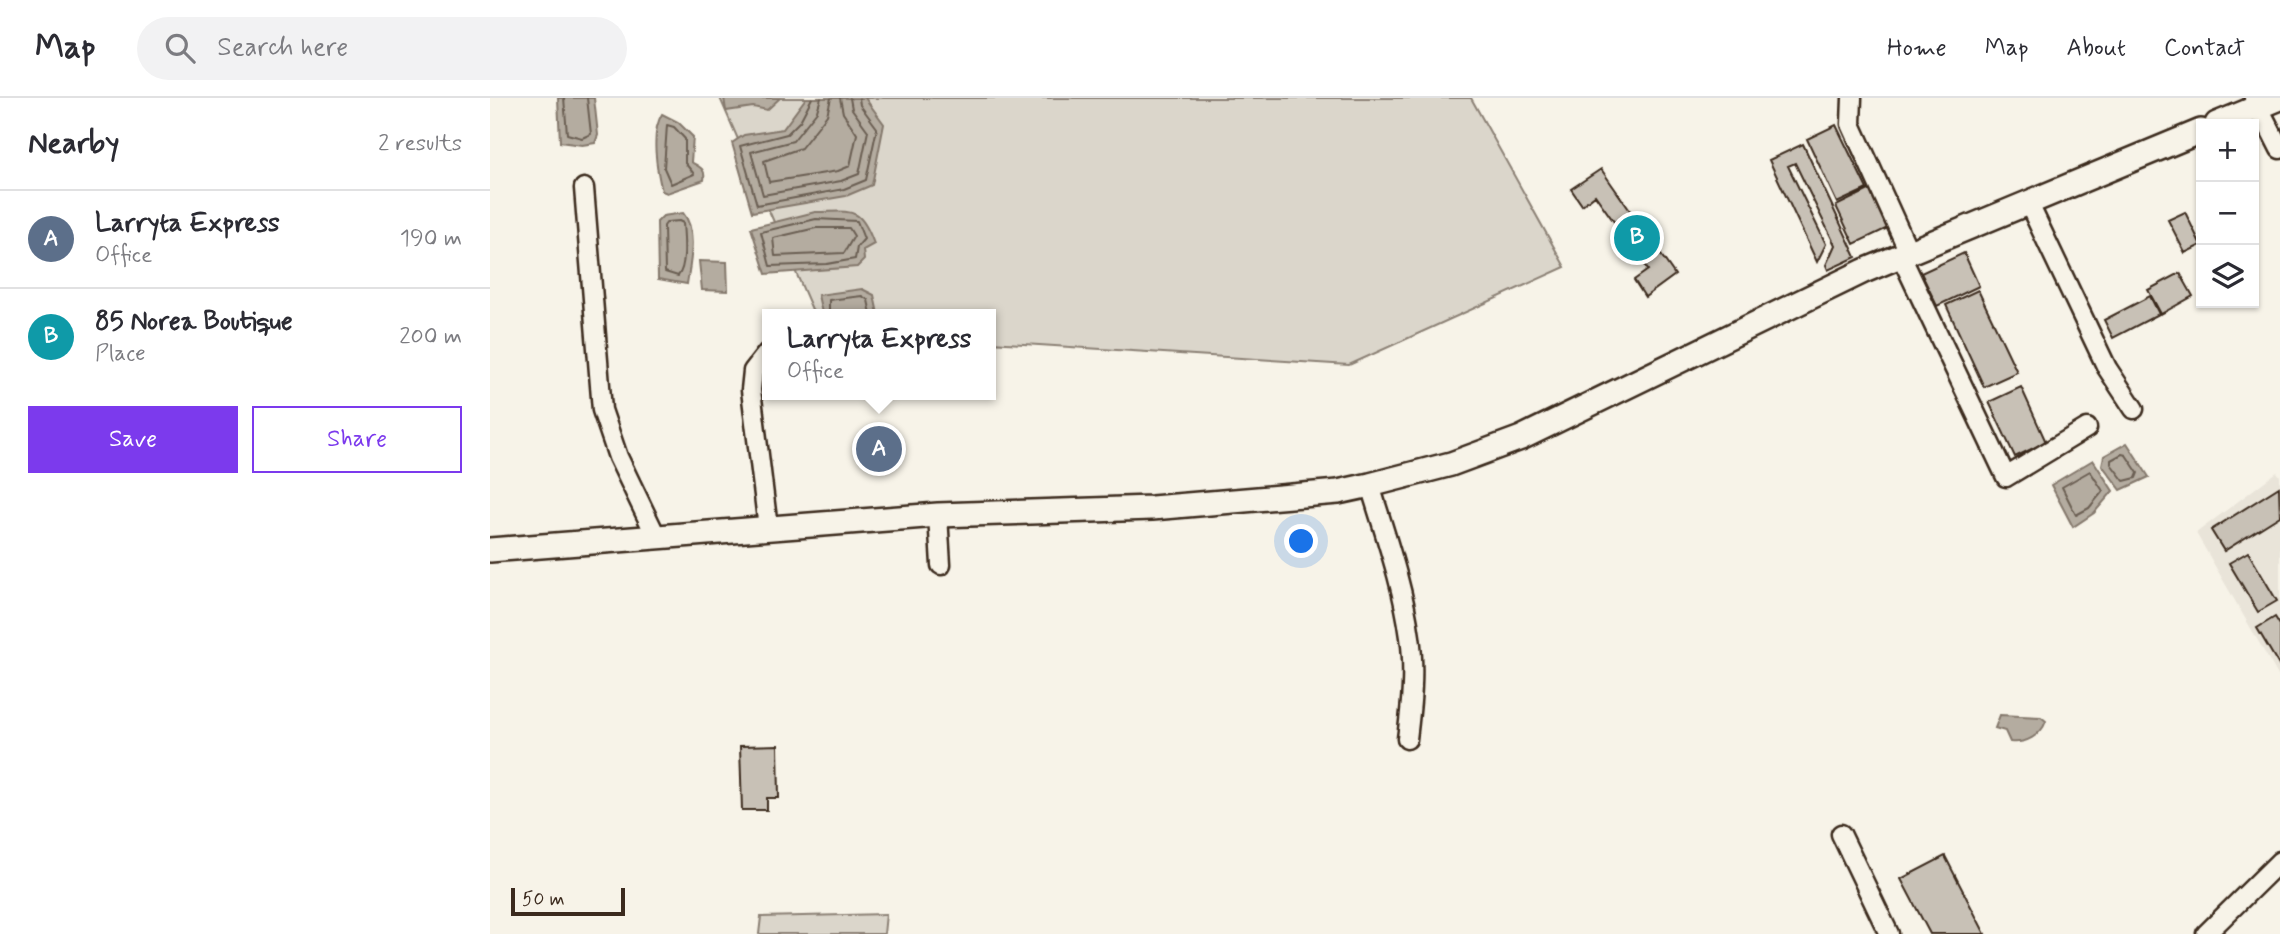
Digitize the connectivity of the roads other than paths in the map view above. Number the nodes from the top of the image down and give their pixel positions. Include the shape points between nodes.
1 (1853, 98) edge
2 (2280, 98) edge
3 (2256, 102) edge
4 (2226, 119) edge
5 (2196, 133) edge
6 (2280, 149) edge
7 (584, 188) dead end
8 (2029, 204) junction
9 (1905, 254) junction
10 (762, 359) edge
11 (2134, 409) dead end
12 (2087, 428) dead end
13 (1370, 485) junction
14 (938, 515) junction
15 (768, 528) junction
16 (656, 536) junction
17 (490, 550) edge
18 (941, 565) dead end
19 (1407, 739) dead end
20 (1842, 834) dead end
21 (2280, 861) edge
22 (1889, 934) edge
23 (2206, 934) edge

1 - 9 street via 1851,124
2 - 3 street
3 - 4 street
3 - 6 street
5 - 8 street
7 - 16 street via 602,410 618,457
8 - 9 street
8 - 11 street via 2101,357
9 - 12 street via 2006,477
9 - 13 street via 1820,290 1521,438 1451,464
10 - 15 street via 753,371 751,390
13 - 14 street via 1338,492 1152,508
13 - 19 street via 1400,583 1411,638
14 - 15 street
14 - 18 street
15 - 16 street
16 - 17 street
20 - 22 street
21 - 23 street

